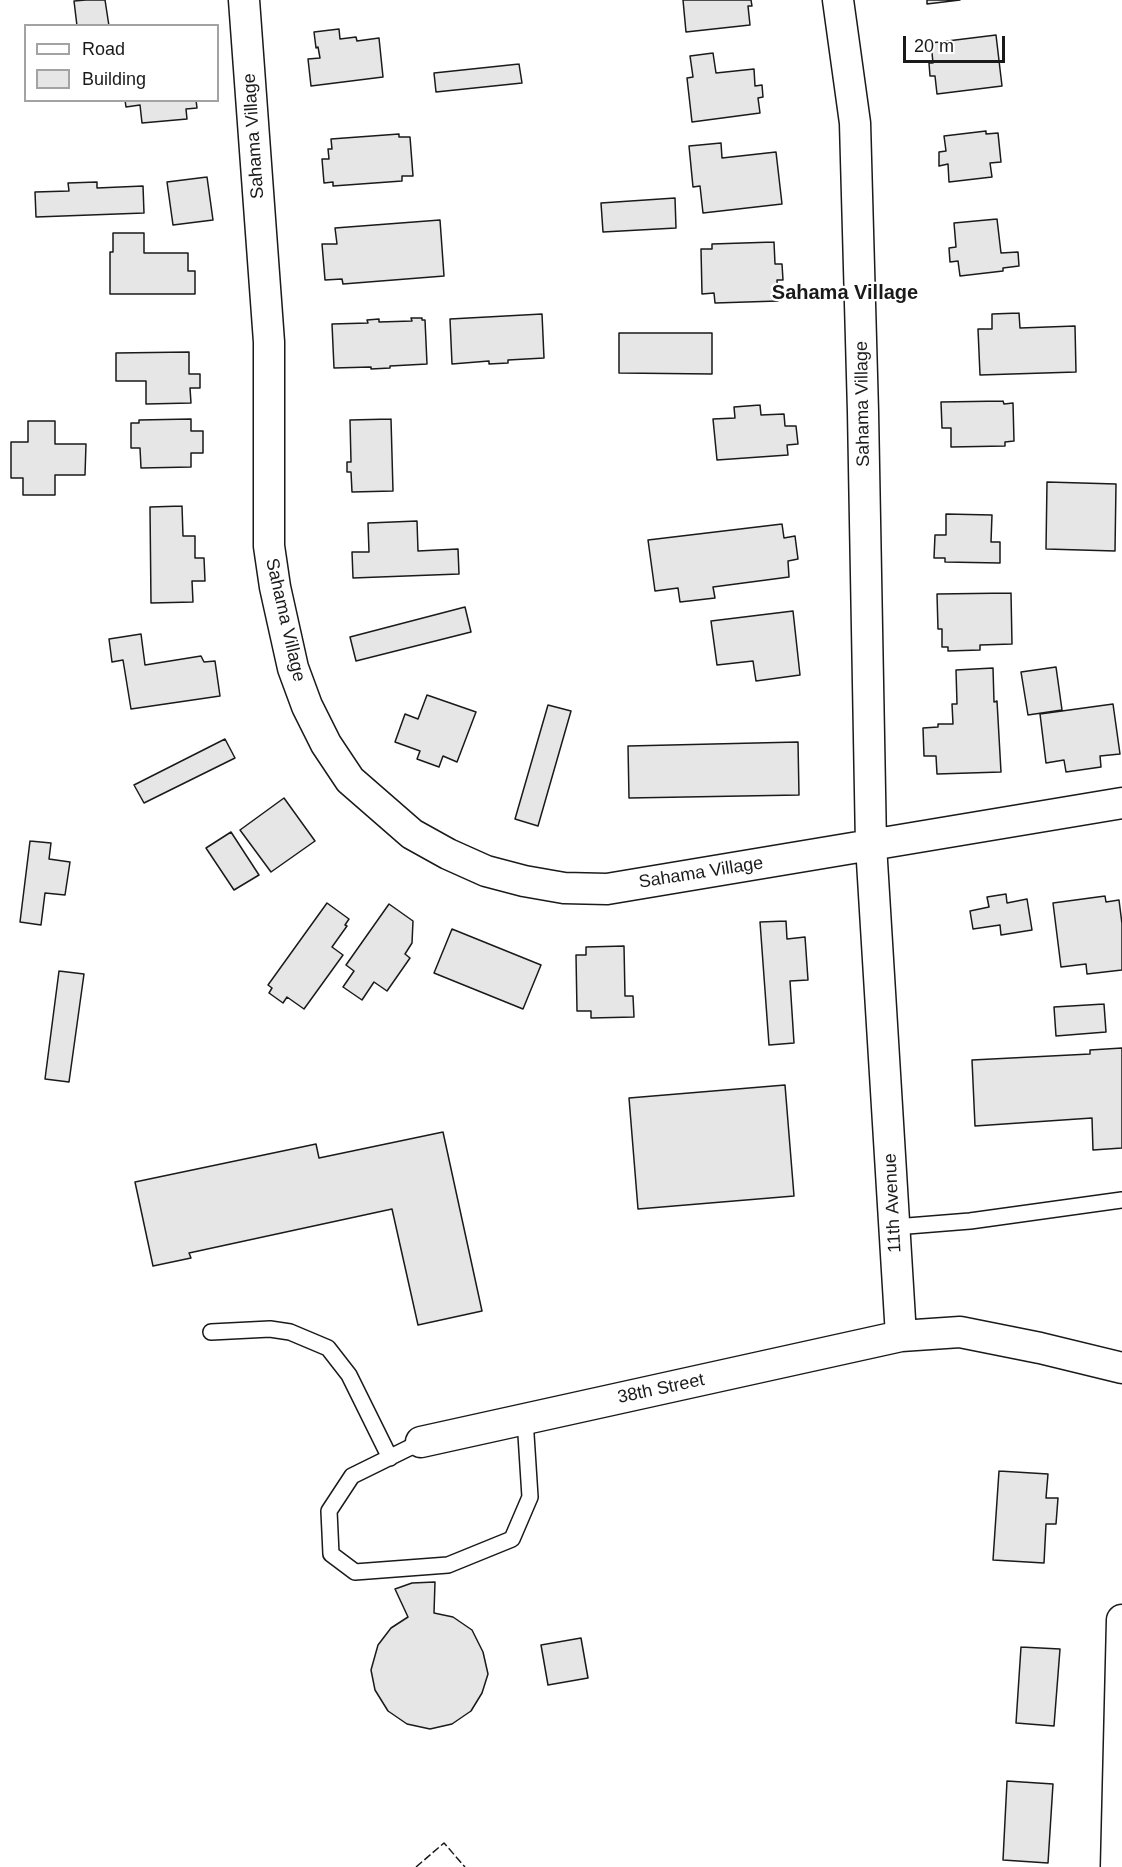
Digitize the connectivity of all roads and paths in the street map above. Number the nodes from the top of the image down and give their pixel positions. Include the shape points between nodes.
1 (244, 0) edge
2 (838, 0) edge
3 (1122, 803) edge
4 (871, 845) junction
5 (1122, 1200) edge
6 (895, 1227) junction
7 (211, 1332) dead end
8 (901, 1336) junction
9 (1122, 1368) edge
10 (525, 1419) junction
11 (421, 1442) joint
12 (390, 1458) junction
13 (1122, 1620) edge
14 (1116, 1867) edge

1 - 4 street, Sahama Village via 269,342 269,546 293,668 326,744 350,780 412,834 448,854 486,871 564,888 607,889
2 - 4 street, Sahama Village via 855,123
3 - 4 street, Sahama Village
4 - 6 street, 11th Avenue
5 - 6 lane
6 - 8 street, 11th Avenue
7 - 12 lane via 270,1329 290,1332 328,1348 349,1375
8 - 9 street via 960,1332
8 - 10 street, 38th Street
10 - 11 street, 38th Street
10 - 12 lane via 530,1497 512,1539 448,1565 355,1572 331,1554 328,1510 352,1476
11 - 12 lane
13 - 14 street

